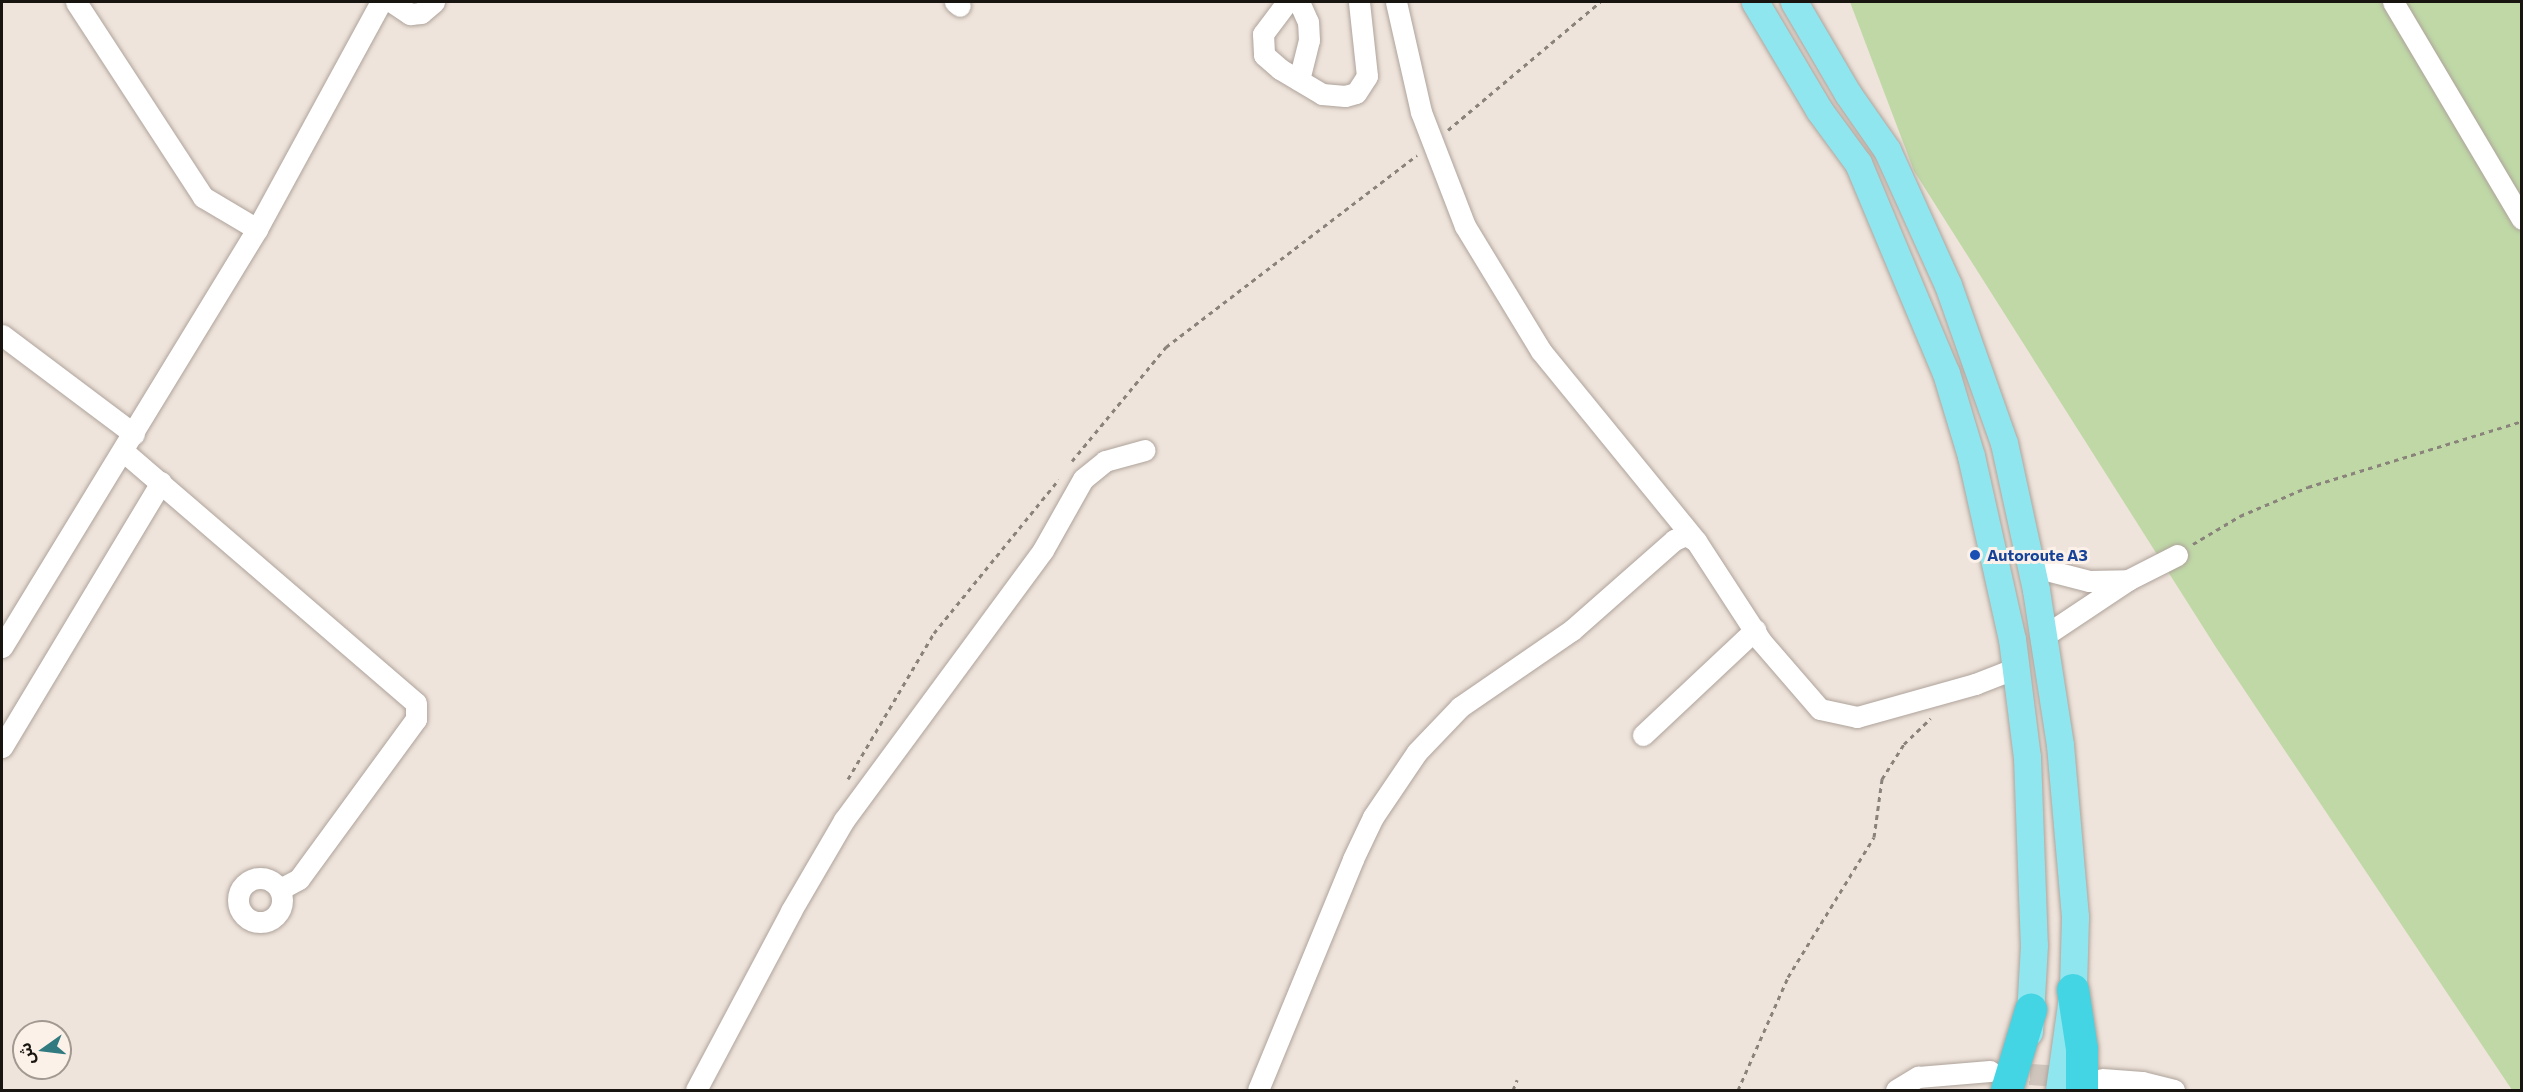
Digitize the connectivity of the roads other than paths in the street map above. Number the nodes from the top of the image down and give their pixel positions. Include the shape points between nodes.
1 (76, 2) edge
2 (381, 2) edge
3 (392, 2) edge
4 (434, 2) edge
5 (1287, 2) edge
6 (1299, 2) edge
7 (1359, 2) edge
8 (1396, 2) edge
9 (1755, 2) edge
10 (1794, 2) edge
11 (2393, 2) edge
12 (1299, 80) junction
13 (2522, 219) edge
14 (257, 229) junction
15 (2, 335) edge
16 (129, 442) junction
17 (1145, 450) dead end
18 (161, 482) junction
19 (1696, 541) junction
20 (2177, 555) road end
21 (2031, 566) junction
22 (2128, 580) junction
23 (1755, 630) junction
24 (2044, 636) junction
25 (2, 647) edge
26 (2016, 668) junction
27 (1643, 735) dead end
28 (2, 747) edge
29 (280, 889) dead end
30 (2073, 990) junction
31 (2031, 1010) junction
32 (1999, 1081) edge
33 (2092, 1085) edge
34 (696, 1090) edge
35 (1258, 1090) edge
36 (1896, 1090) edge
37 (2023, 1090) edge
38 (2059, 1090) edge
39 (2174, 1090) edge

1 - 14 street via 203,197
2 - 14 street
3 - 4 street via 410,14 421,14
5 - 12 street via 1263,34 1264,55
6 - 12 street via 1308,22 1309,39
7 - 12 street via 1367,76 1356,93 1322,94
8 - 19 street via 1431,144 1465,226 1541,351
9 - 26 main road via 1819,110 1858,162 1934,342 1971,456
10 - 21 main road via 1848,94 1887,150 1948,285 2004,443
11 - 13 street
14 - 16 street
15 - 16 street
16 - 18 street
16 - 25 street
17 - 34 street via 1105,461 1083,479 1043,550 844,820
18 - 28 street
18 - 29 street via 416,703 416,719 361,795 299,879
19 - 23 street
19 - 35 street via 1686,535 1674,540 1572,630 1460,706 1417,752 1373,817 1353,859
20 - 22 street
21 - 22 street via 2089,580
21 - 24 main road
22 - 24 street
23 - 26 street via 1820,709 1857,717 1975,684
23 - 27 street
24 - 30 main road via 2061,745 2072,883
26 - 31 main road via 2032,836
30 - 33 highway
30 - 38 main road
31 - 32 highway
31 - 37 main road
32 - 36 street via 1918,1077
33 - 39 street via 2142,1082

